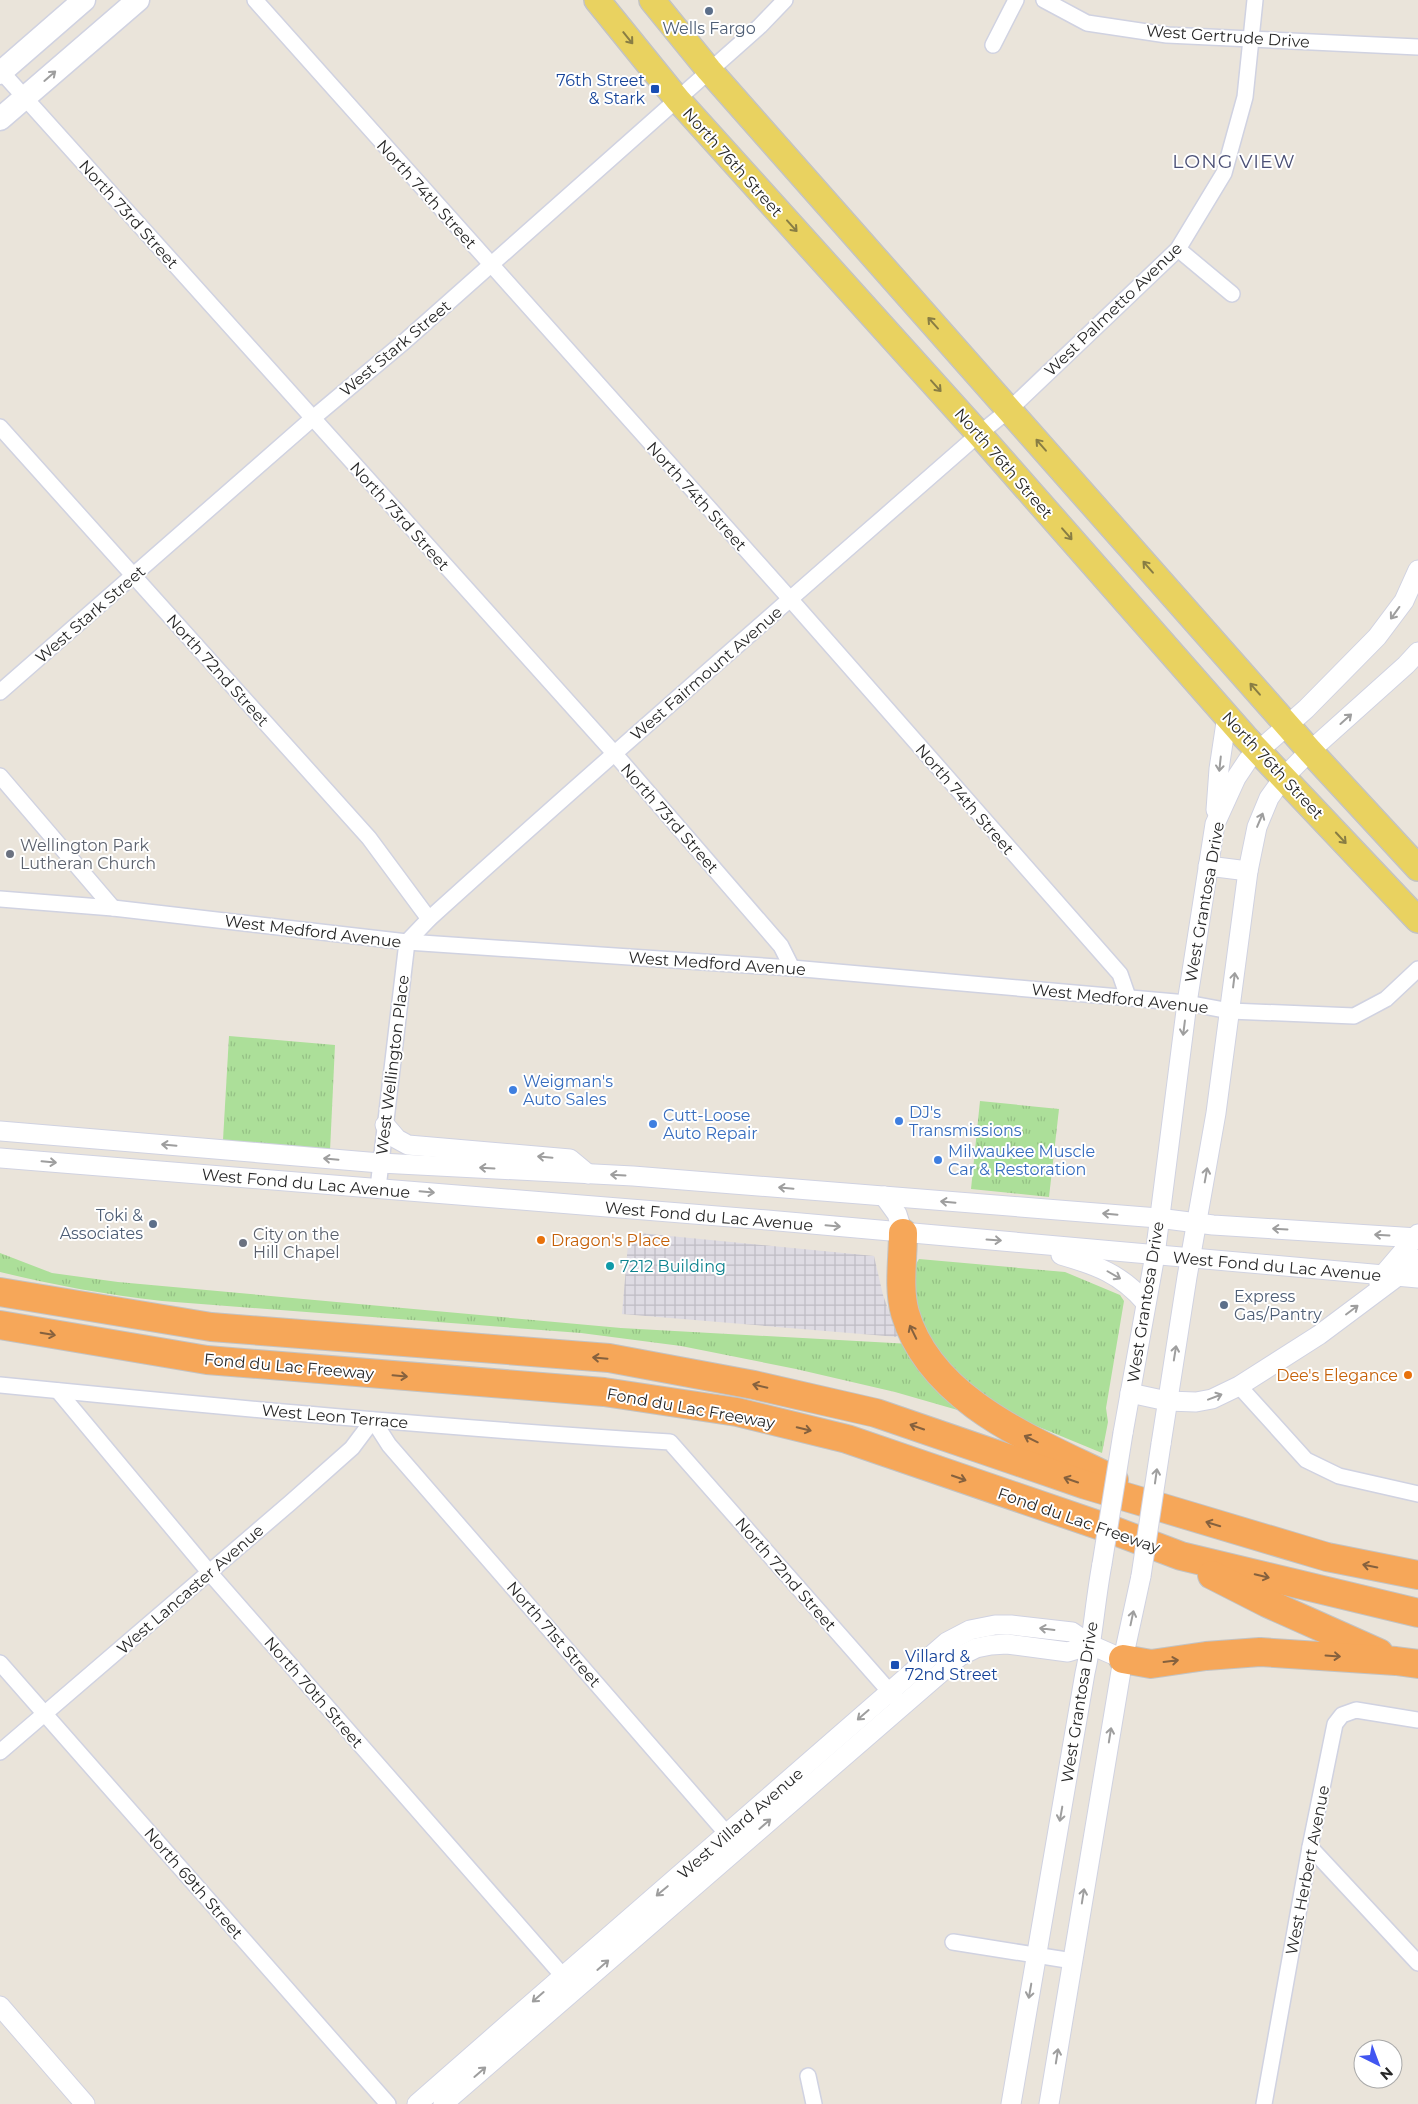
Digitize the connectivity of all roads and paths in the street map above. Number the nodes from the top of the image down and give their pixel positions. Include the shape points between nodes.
1 (84, 0) edge
2 (138, 0) edge
3 (255, 0) edge
4 (597, 0) edge
5 (652, 0) edge
6 (785, 0) edge
7 (1016, 0) edge
8 (1044, 0) edge
9 (1255, 0) edge
10 (1253, 38) junction
11 (993, 44) dead end
12 (1418, 47) edge
13 (709, 70) junction
14 (0, 72) edge
15 (25, 98) junction
16 (678, 100) junction
17 (0, 120) edge
18 (1178, 249) junction
19 (491, 266) junction
20 (1232, 294) dead end
21 (1010, 409) junction
22 (312, 418) junction
23 (0, 427) edge
24 (979, 434) junction
25 (1418, 570) edge
26 (134, 577) junction
27 (791, 600) junction
28 (1418, 652) edge
29 (0, 692) edge
30 (1227, 716) junction
31 (1288, 726) junction
32 (1310, 751) junction
33 (1259, 752) junction
34 (614, 753) junction
35 (0, 776) edge
36 (1284, 778) junction
37 (1215, 824) junction
38 (1208, 866) junction
39 (1418, 868) edge
40 (1248, 871) junction
41 (0, 899) edge
42 (113, 908) junction
43 (429, 919) junction
44 (1418, 920) edge
45 (407, 942) junction
46 (792, 968) junction
47 (1418, 969) edge
48 (1128, 997) junction
49 (1187, 1003) junction
50 (1230, 1011) junction
51 (384, 1125) junction
52 (0, 1131) edge
53 (0, 1158) edge
54 (380, 1163) junction
55 (588, 1174) junction
56 (378, 1188) junction
57 (884, 1196) junction
58 (1158, 1218) junction
59 (1197, 1223) junction
60 (903, 1233) junction
61 (1417, 1237) edge
62 (1019, 1242) junction
63 (1154, 1255) junction
64 (1190, 1258) junction
65 (1418, 1259) edge
66 (1390, 1276) junction
67 (1418, 1278) edge
68 (0, 1292) edge
69 (1145, 1302) junction
70 (0, 1325) edge
71 (0, 1385) edge
72 (1239, 1386) junction
73 (58, 1391) junction
74 (1130, 1393) junction
75 (1167, 1401) junction
76 (373, 1420) junction
77 (670, 1442) joint
78 (1418, 1494) edge
79 (1184, 1515) junction
80 (1181, 1556) junction
81 (209, 1572) junction
82 (1418, 1575) edge
83 (1418, 1613) edge
84 (1091, 1645) junction
85 (1123, 1659) junction
86 (0, 1663) edge
87 (1407, 1663) edge
88 (896, 1699) junction
89 (44, 1713) junction
90 (1418, 1720) edge
91 (0, 1752) edge
92 (733, 1841) junction
93 (1310, 1847) junction
94 (953, 1942) dead end
95 (1037, 1954) junction
96 (1072, 1960) junction
97 (1418, 1963) edge
98 (569, 1982) junction
99 (0, 2006) edge
100 (808, 2076) dead end
101 (85, 2104) edge
102 (388, 2104) edge
103 (417, 2104) edge
104 (443, 2104) edge
105 (814, 2104) edge
106 (1011, 2104) edge
107 (1048, 2104) edge
108 (1264, 2104) edge

1 - 14 main road
15 -> 2 main road
3 - 19 street, North 74th Street
4 -> 16 main road, North 76th Street
5 - 13 main road
6 - 13 street, West Stark Street
7 - 11 street
8 - 10 street, West Gertrude Drive via 1087,23 1167,35
9 - 10 street, West Palmetto Avenue
10 - 12 street, West Gertrude Drive
10 - 18 street, West Palmetto Avenue via 1245,97 1224,173
13 - 16 street, West Stark Street
21 -> 13 main road
14 - 15 street, North 73rd Street
15 - 17 main road
15 - 22 street, North 73rd Street
16 - 19 street, West Stark Street
16 -> 24 main road, North 76th Street
18 - 20 street
18 - 21 street, West Palmetto Avenue
19 - 22 street, West Stark Street
19 - 27 street, North 74th Street
21 - 24 street, West Fairmount Avenue
31 -> 21 main road
22 - 26 street, West Stark Street
22 - 34 street, North 73rd Street
23 - 26 street, North 72nd Street
24 - 27 street, West Fairmount Avenue
24 -> 30 main road, North 76th Street
25 -> 31 street, West Grantosa Drive via 1404,600 1377,637
26 - 29 street, West Stark Street
26 - 43 street, North 72nd Street via 369,838
27 - 34 street, West Fairmount Avenue
27 - 48 street, North 74th Street via 1120,974
32 -> 28 street
30 - 33 main road, North 76th Street
30 -> 37 street
31 - 32 main road
31 - 33 street, West Grantosa Drive
32 - 36 street
32 - 39 main road
33 - 36 main road, North 76th Street
33 - 37 street, West Grantosa Drive via 1248,760 1236,778
34 - 43 street, West Fairmount Avenue
34 - 46 street, North 73rd Street via 781,946
35 - 42 street
40 -> 36 street via 1256,827 1269,798
36 -> 44 main road, North 76th Street
37 - 38 street, West Grantosa Drive
38 - 40 street
38 - 49 street, West Grantosa Drive
50 -> 40 street
41 - 42 street, West Medford Avenue
42 - 45 street, West Medford Avenue
43 - 45 street, West Fairmount Avenue
45 - 46 street, West Medford Avenue
45 - 51 street, West Wellington Place
46 - 48 street, West Medford Avenue
47 - 50 street, West Medford Avenue via 1386,999 1354,1016
48 - 49 street, West Medford Avenue
49 - 50 street, West Medford Avenue
49 -> 58 street, West Grantosa Drive
59 -> 50 street
51 - 54 street, West Wellington Place
55 -> 51 street via 570,1159 408,1145
54 -> 52 street, West Fond du Lac Avenue
53 -> 56 street, West Fond du Lac Avenue
55 -> 54 street, West Fond du Lac Avenue
54 - 56 street, West Wellington Place
57 -> 55 street, West Fond du Lac Avenue
56 -> 60 street, West Fond du Lac Avenue
58 -> 57 street, West Fond du Lac Avenue
57 - 60 street via 897,1214
58 - 59 street, West Fond du Lac Avenue
58 - 63 street, West Grantosa Drive
61 -> 59 street, West Fond du Lac Avenue
59 - 64 street
60 -> 62 street, West Fond du Lac Avenue
79 -> 60 highway via 1012,1430 952,1388 922,1349 905,1314
61 - 66 street
62 - 63 street, West Fond du Lac Avenue
62 -> 69 street via 1091,1264 1126,1282
63 - 64 street, West Fond du Lac Avenue
63 - 69 street, West Grantosa Drive
64 - 66 street, West Fond du Lac Avenue
75 -> 64 street
65 - 66 street
66 - 67 street, West Fond du Lac Avenue
72 -> 66 street via 1319,1335
79 -> 68 highway, Fond du Lac Freeway via 1086,1486 876,1413 754,1385 609,1358 211,1326
69 - 74 street, West Grantosa Drive
70 -> 80 highway, Fond du Lac Freeway via 207,1360 604,1392 737,1412 847,1440
71 - 73 street, West Leon Terrace
75 -> 72 street via 1212,1399
72 - 78 street via 1306,1460 1339,1476
73 - 76 street, West Leon Terrace
73 - 81 street, North 70th Street
74 - 75 street
74 - 84 street, West Grantosa Drive, bridge
85 -> 75 street, bridge via 1141,1576
76 - 77 street, West Leon Terrace
76 - 81 street, West Lancaster Avenue via 352,1448
76 - 92 street, North 71st Street via 389,1445
77 - 88 street, North 72nd Street
82 -> 79 highway, Fond du Lac Freeway via 1327,1557
80 -> 83 highway, Fond du Lac Freeway
80 - 87 highway via 1267,1603
81 - 89 street, West Lancaster Avenue
81 - 98 street, North 70th Street
84 - 85 street, West Villard Avenue
84 - 88 street, West Villard Avenue via 1072,1632 1011,1624 970,1630 947,1642
84 -> 95 street, West Grantosa Drive
85 -> 87 highway via 1150,1664 1260,1652
96 -> 85 street
86 - 89 street, North 69th Street
88 - 92 street, West Villard Avenue
89 - 91 street, West Lancaster Avenue
89 - 102 street, North 69th Street
90 - 93 street, West Herbert Avenue via 1356,1710 1342,1715 1335,1724
92 - 98 street, West Villard Avenue
93 - 97 street
93 - 108 street, West Herbert Avenue
94 - 95 street
95 - 96 street
95 -> 106 street, West Grantosa Drive
107 -> 96 street
98 -> 103 street, West Villard Avenue
104 -> 98 street, West Villard Avenue
99 - 101 street
100 - 105 street

